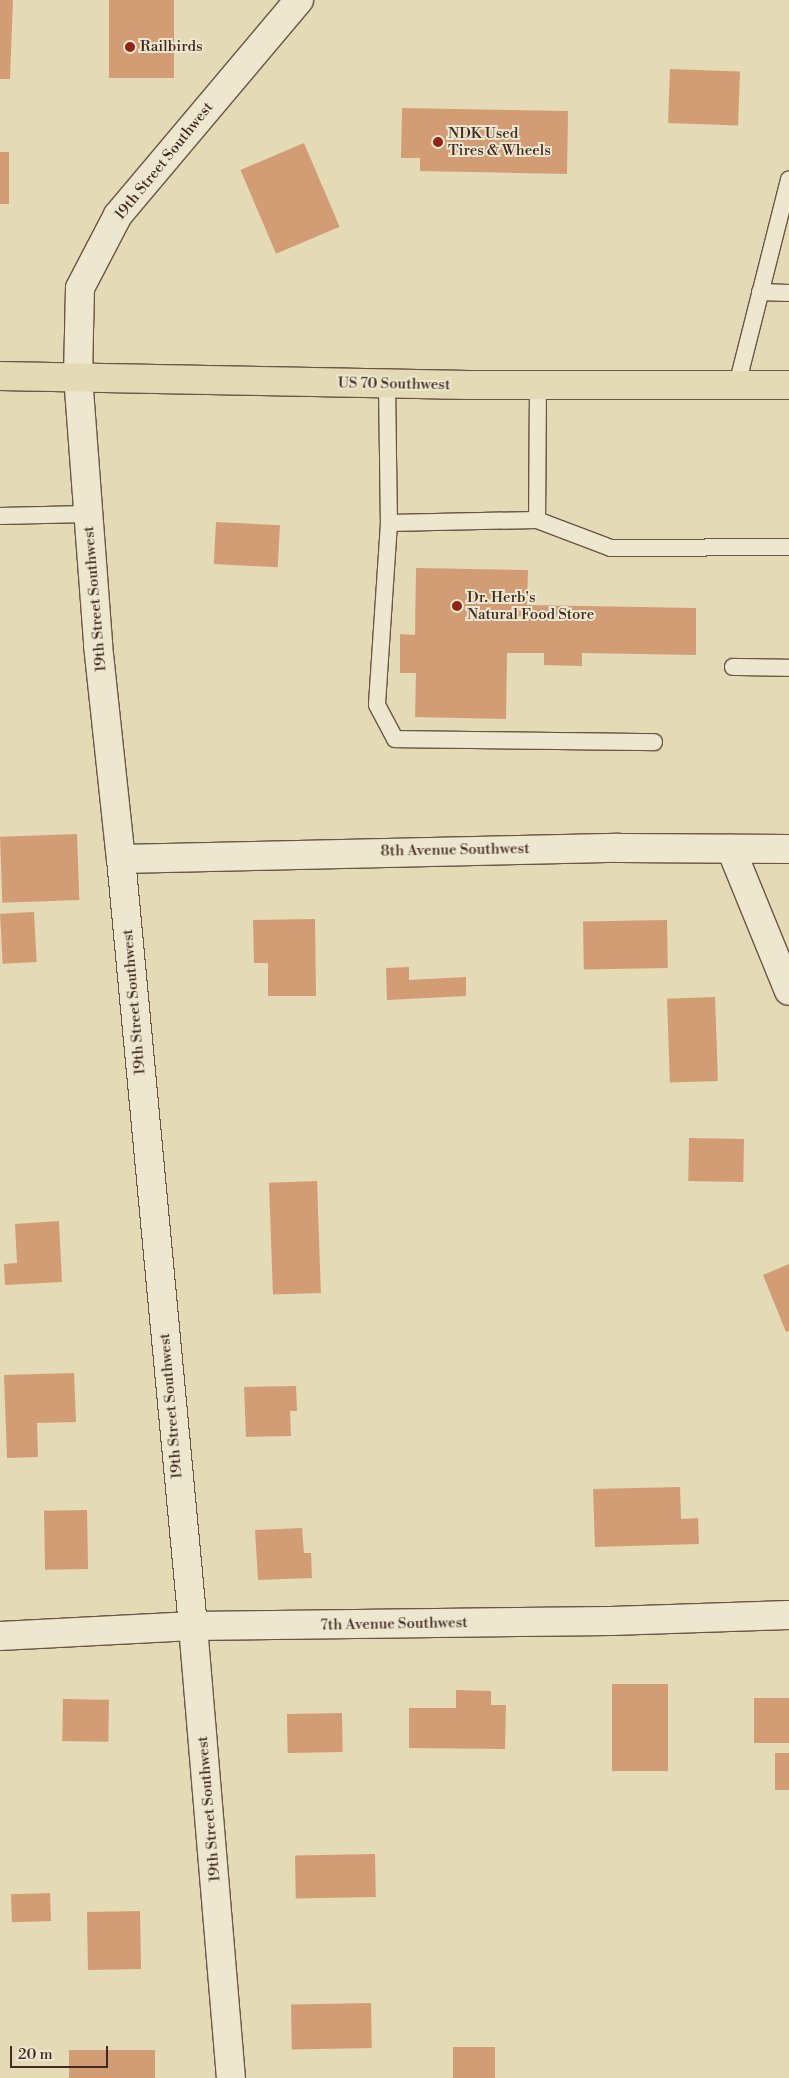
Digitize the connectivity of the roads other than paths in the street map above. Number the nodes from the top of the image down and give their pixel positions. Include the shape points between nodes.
1 (299, 0) edge
2 (789, 179) edge
3 (760, 292) junction
4 (789, 293) edge
5 (0, 376) edge
6 (78, 376) junction
7 (387, 384) junction
8 (538, 385) junction
9 (737, 385) junction
10 (789, 385) edge
11 (88, 514) junction
12 (0, 516) edge
13 (537, 520) junction
14 (389, 523) junction
15 (789, 547) edge
16 (732, 667) dead end
17 (789, 668) edge
18 (654, 742) dead end
19 (731, 849) junction
20 (789, 850) edge
21 (121, 859) junction
22 (789, 991) edge
23 (789, 1615) edge
24 (193, 1626) junction
25 (0, 1636) edge
26 (232, 2078) edge

1 - 6 street, 19th Street Southwest via 118,215 80,288
2 - 3 lane
3 - 4 lane
3 - 9 lane
5 - 6 main road, US 70 Southwest
6 - 7 main road, US 70 Southwest
6 - 11 street, 19th Street Southwest
7 - 8 main road, US 70 Southwest
7 - 14 lane
8 - 9 main road, US 70 Southwest
8 - 13 lane
9 - 10 main road, US 70 Southwest
11 - 12 lane
11 - 21 street, 19th Street Southwest via 98,645
13 - 14 lane
13 - 15 lane via 612,548
14 - 18 lane via 377,705 395,739
16 - 17 lane
19 - 20 street, 8th Avenue Southwest
19 - 21 street, 8th Avenue Southwest via 301,853
19 - 22 street
21 - 24 street, 19th Street Southwest
23 - 24 street, 7th Avenue Southwest via 611,1621
24 - 25 street, 7th Avenue Southwest
24 - 26 street, 19th Street Southwest

